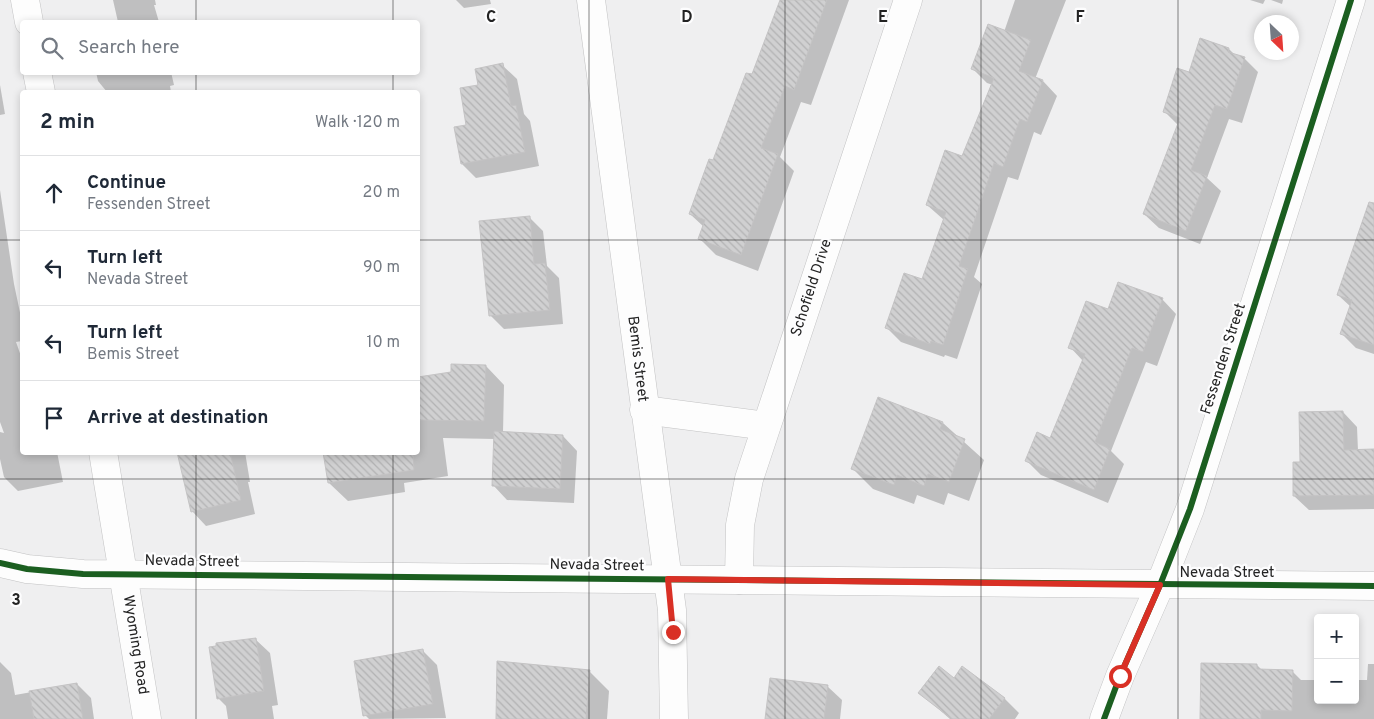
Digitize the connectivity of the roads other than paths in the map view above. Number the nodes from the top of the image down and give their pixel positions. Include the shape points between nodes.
1 (25, 0) edge
2 (591, 0) edge
3 (908, 0) edge
4 (1351, 0) edge
5 (29, 20) edge
6 (38, 75) edge
7 (41, 90) edge
8 (644, 410) junction
9 (766, 426) junction
10 (104, 455) edge
11 (0, 563) edge
12 (124, 574) junction
13 (668, 579) junction
14 (739, 580) junction
15 (1160, 585) junction
16 (1374, 586) edge
17 (147, 719) edge
18 (674, 719) edge
19 (1104, 719) edge

1 - 5 street
2 - 8 street, Bemis Street
3 - 9 street, Schofield Drive
4 - 15 street, Fessenden Street via 1190,509
6 - 7 street
8 - 9 street
8 - 13 street, Bemis Street
9 - 14 street, Schofield Drive via 744,501
10 - 12 street, Wyoming Road
11 - 12 street, Nevada Street via 55,572
12 - 13 street, Nevada Street
12 - 17 street, Wyoming Road
13 - 14 street, Nevada Street
13 - 18 street, Bemis Street via 674,657
14 - 15 street, Nevada Street
15 - 16 street, Nevada Street
15 - 19 street, Fessenden Street

